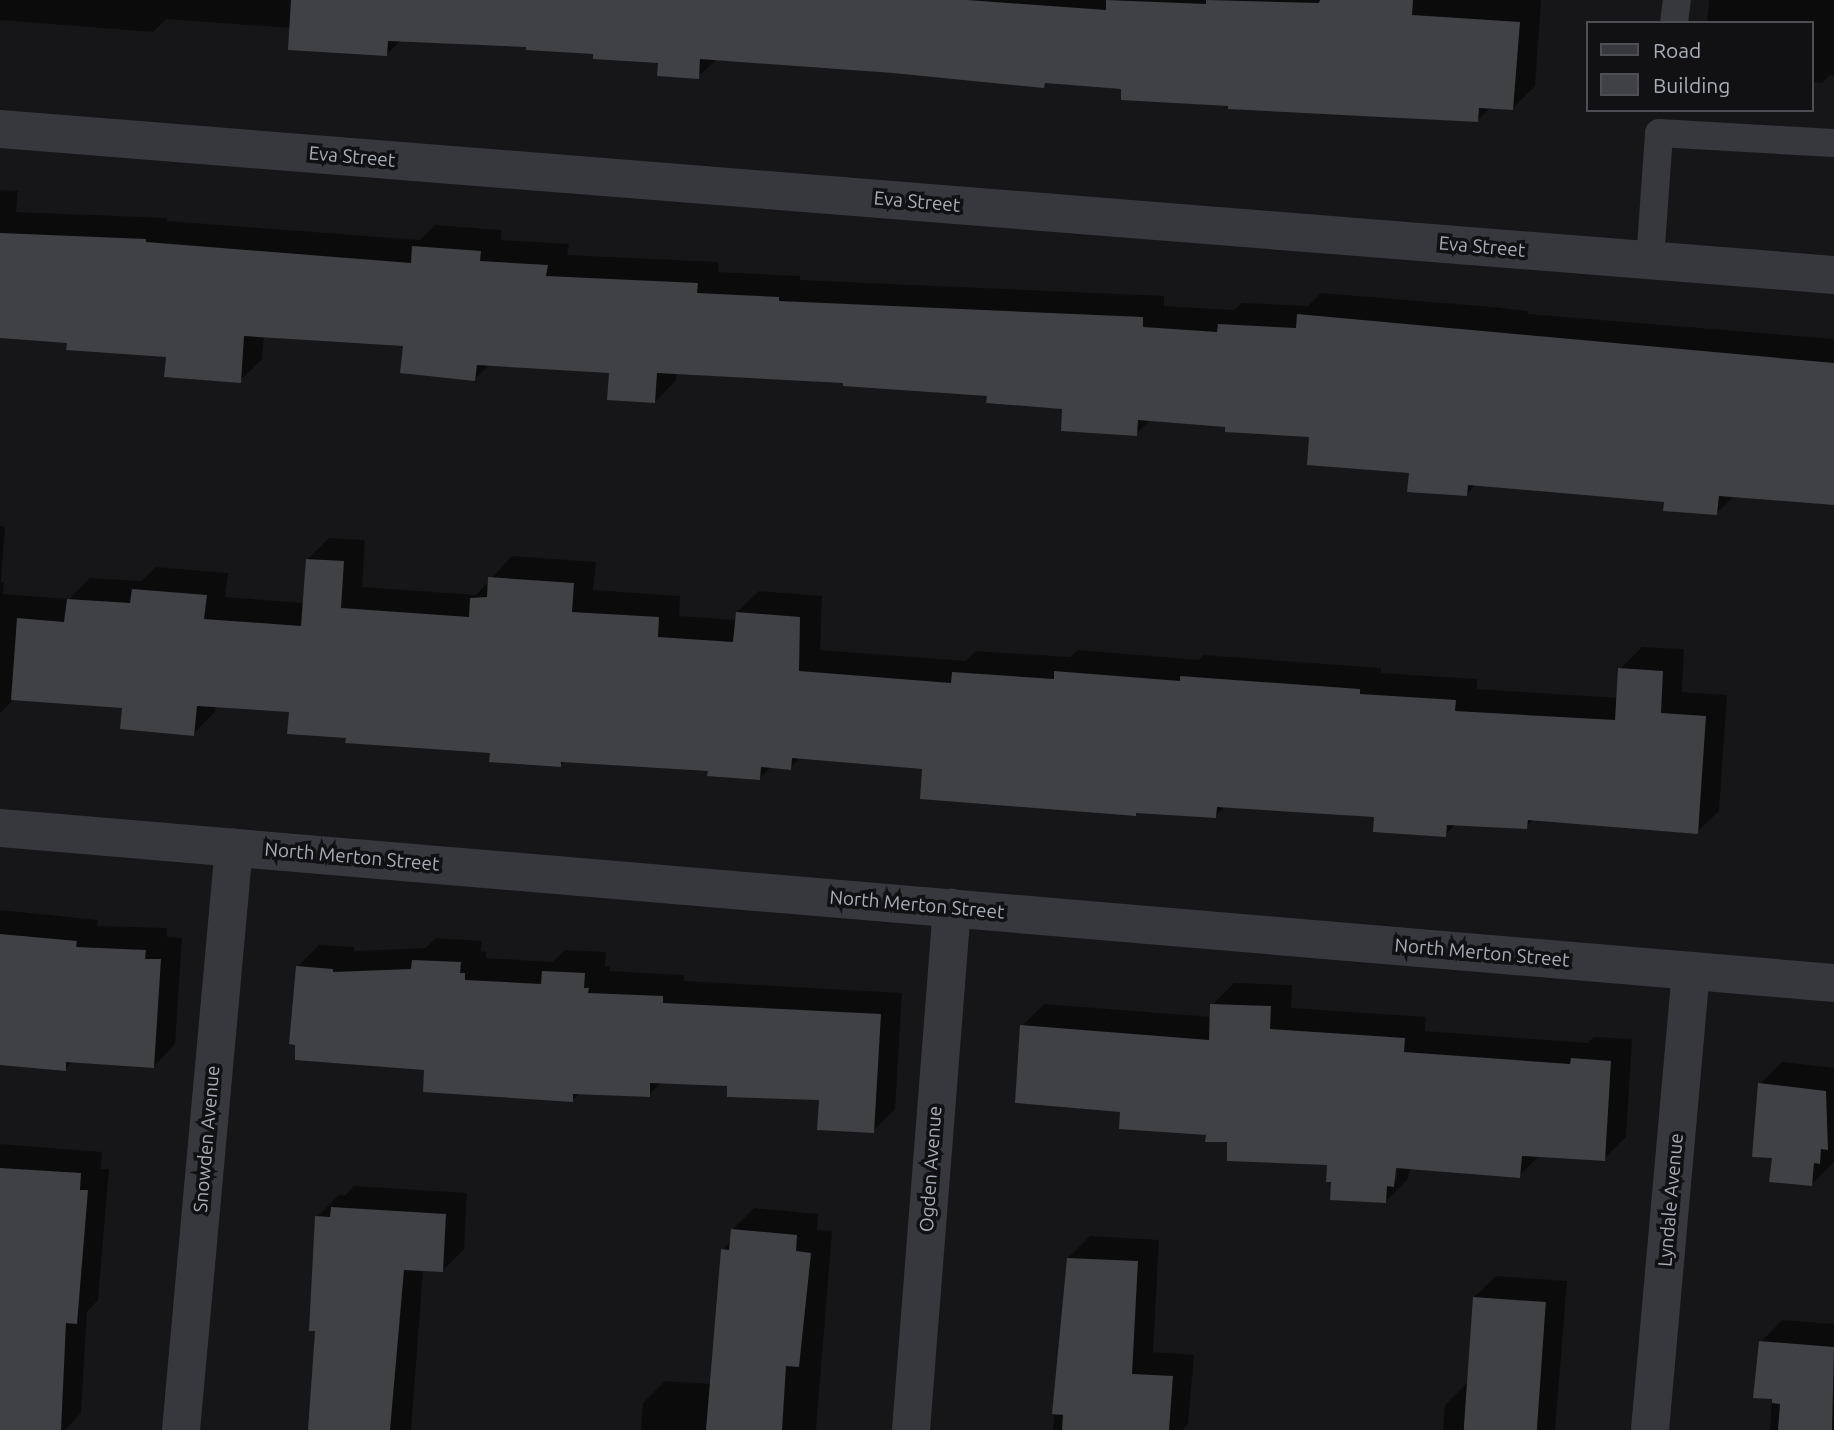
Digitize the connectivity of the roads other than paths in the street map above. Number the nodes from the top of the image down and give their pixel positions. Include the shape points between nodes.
1 (1677, 0) edge
2 (1674, 21) edge
3 (1661, 122) edge
4 (0, 129) edge
5 (1834, 143) edge
6 (1650, 260) junction
7 (1834, 275) edge
8 (0, 828) edge
9 (234, 847) junction
10 (952, 908) junction
11 (1691, 971) junction
12 (1834, 983) edge
13 (181, 1430) edge
14 (911, 1430) edge
15 (1650, 1430) edge

1 - 2 lane
3 - 5 lane
3 - 6 lane
4 - 6 street, Eva Street
6 - 7 street, Eva Street
8 - 9 street, North Merton Street
9 - 10 street, North Merton Street
9 - 13 street, Snowden Avenue
10 - 11 street, North Merton Street
10 - 14 street, Ogden Avenue
11 - 12 street, North Merton Street
11 - 15 street, Lyndale Avenue

